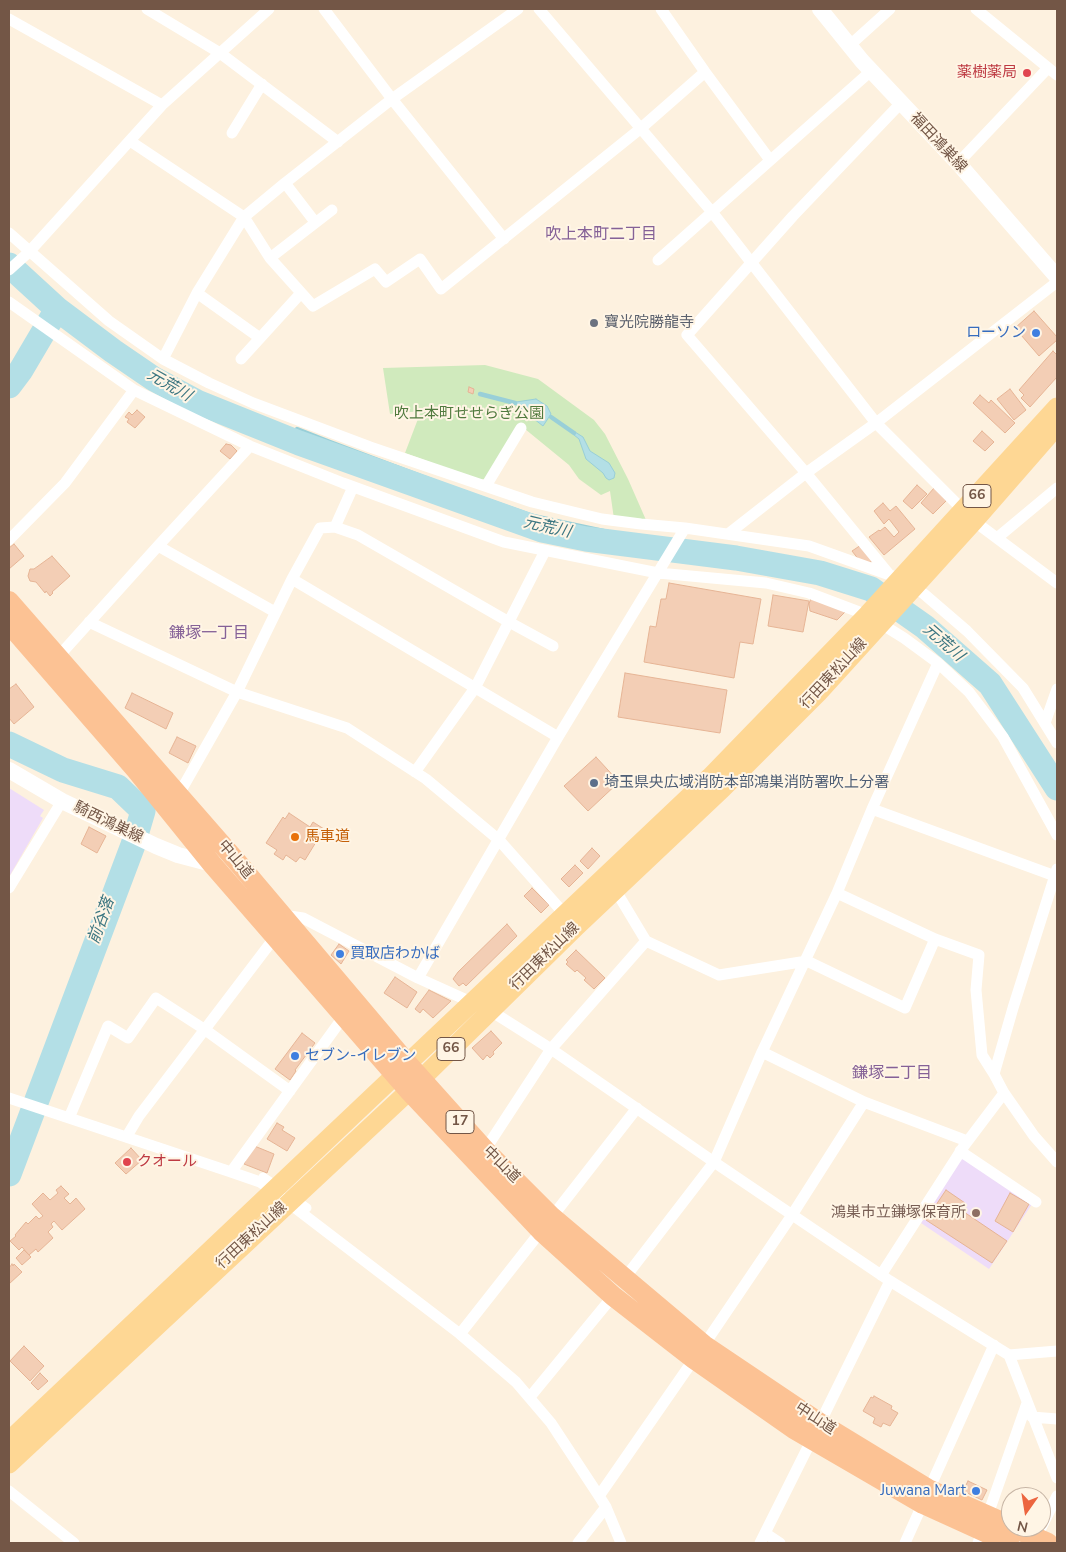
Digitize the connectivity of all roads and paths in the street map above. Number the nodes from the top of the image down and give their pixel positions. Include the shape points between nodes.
1 (147, 9) edge
2 (269, 9) edge
3 (324, 9) edge
4 (518, 9) edge
5 (539, 9) edge
6 (820, 9) edge
7 (890, 9) edge
8 (976, 9) edge
9 (666, 11) edge
10 (9, 19) edge
11 (849, 46) junction
12 (220, 53) junction
13 (871, 71) junction
14 (705, 72) junction
15 (1053, 72) edge
16 (262, 84) junction
17 (392, 99) junction
18 (901, 103) junction
19 (162, 105) junction
20 (640, 130) junction
21 (232, 133) dead end
22 (130, 141) junction
23 (338, 142) junction
24 (770, 160) junction
25 (958, 163) junction
26 (285, 183) junction
27 (332, 210) dead end
28 (712, 212) junction
29 (244, 217) junction
30 (315, 222) junction
31 (9, 233) edge
32 (504, 239) junction
33 (30, 252) junction
34 (270, 258) junction
35 (658, 260) dead end
36 (752, 264) junction
37 (9, 270) edge
38 (1057, 277) edge
39 (1057, 282) edge
40 (197, 293) junction
41 (301, 293) junction
42 (9, 302) edge
43 (260, 338) junction
44 (163, 359) junction
45 (241, 359) dead end
46 (134, 390) junction
47 (1057, 407) edge
48 (876, 423) junction
49 (1057, 426) edge
50 (521, 428) dead end
51 (250, 446) junction
52 (806, 473) junction
53 (486, 486) junction
54 (353, 487) junction
55 (1057, 488) edge
56 (969, 516) junction
57 (335, 527) junction
58 (685, 528) junction
59 (728, 534) junction
60 (997, 538) junction
61 (9, 540) edge
62 (158, 546) junction
63 (544, 551) junction
64 (658, 573) junction
65 (292, 579) junction
66 (902, 583) junction
67 (1057, 583) edge
68 (9, 601) edge
69 (275, 612) junction
70 (875, 619) junction
71 (89, 622) junction
72 (509, 622) junction
73 (9, 624) edge
74 (554, 646) dead end
75 (58, 657) junction
76 (938, 663) junction
77 (475, 688) junction
78 (1057, 688) edge
79 (237, 692) junction
80 (1045, 723) junction
81 (558, 737) junction
82 (1057, 743) edge
83 (9, 770) edge
84 (415, 772) junction
85 (179, 794) junction
86 (62, 800) junction
87 (872, 809) junction
88 (1057, 834) edge
89 (499, 840) junction
90 (212, 864) junction
91 (1056, 872) edge
92 (611, 883) junction
93 (9, 888) edge
94 (837, 893) junction
95 (281, 915) junction
96 (571, 921) junction
97 (274, 937) junction
98 (935, 938) junction
99 (646, 941) junction
100 (806, 961) junction
101 (418, 978) junction
102 (472, 1003) junction
103 (491, 1011) junction
104 (344, 1016) junction
105 (204, 1029) junction
106 (550, 1049) junction
107 (762, 1052) junction
108 (402, 1069) junction
109 (994, 1074) junction
110 (415, 1084) junction
111 (290, 1091) junction
112 (1004, 1093) junction
113 (10, 1098) edge
114 (864, 1102) junction
115 (637, 1108) junction
116 (69, 1118) junction
117 (127, 1136) junction
118 (964, 1146) junction
119 (485, 1150) junction
120 (714, 1162) junction
121 (1057, 1162) edge
122 (231, 1172) junction
123 (268, 1184) junction
124 (288, 1202) junction
125 (1036, 1202) dead end
126 (307, 1208) dead end
127 (792, 1215) junction
128 (547, 1224) junction
129 (886, 1278) junction
130 (624, 1279) junction
131 (613, 1296) junction
132 (460, 1334) junction
133 (994, 1345) junction
134 (1057, 1351) edge
135 (699, 1352) junction
136 (1009, 1355) junction
137 (530, 1397) junction
138 (1027, 1403) junction
139 (1032, 1417) junction
140 (1057, 1418) edge
141 (816, 1431) junction
142 (9, 1441) edge
143 (9, 1464) edge
144 (1057, 1478) edge
145 (9, 1491) edge
146 (600, 1496) junction
147 (1057, 1496) edge
148 (927, 1497) junction
149 (606, 1507) junction
150 (1001, 1528) edge
151 (983, 1530) edge
152 (762, 1538) edge
153 (1042, 1541) edge
154 (74, 1543) edge
155 (578, 1543) edge
156 (621, 1543) edge
157 (780, 1543) edge
158 (905, 1543) edge
159 (1009, 1543) edge

1 - 12 street
2 - 12 street
3 - 17 street
4 - 17 street
5 - 20 street
6 - 11 main road, 福田鴻巣線
7 - 11 street
8 - 15 street
9 - 14 street
10 - 19 street
11 - 13 main road, 福田鴻巣線
12 - 16 street
12 - 19 street
13 - 18 main road, 福田鴻巣線
13 - 24 street
14 - 20 street
14 - 24 street
15 - 25 street
16 - 21 street
16 - 23 street
17 - 23 street
17 - 32 street
18 - 25 main road, 福田鴻巣線
18 - 36 street via 793,216
19 - 22 street
20 - 28 street
20 - 32 street
22 - 29 street
22 - 33 street
23 - 26 street
24 - 28 street
25 - 38 main road, 福田鴻巣線
26 - 29 street
26 - 30 street
27 - 30 street
28 - 35 street
28 - 36 street
29 - 34 street
29 - 40 street
30 - 34 street
31 - 33 street
32 - 41 street via 441,289 420,259 386,282 375,269 313,306
33 - 37 street
33 - 44 street via 109,322
34 - 41 street
36 - 48 street
36 - 52 street via 688,335
39 - 48 street
40 - 43 street
40 - 44 street
41 - 43 street
42 - 46 street
43 - 45 street
44 - 53 street via 253,403
46 - 51 street
46 - 61 street via 65,483
47 - 56 main road, 行田東松山線 / 66
48 - 52 street
48 - 56 street
49 - 56 main road, 行田東松山線 / 66
50 - 53 street
51 - 54 street
51 - 62 street
52 - 59 street
52 - 66 street
53 - 58 street via 532,502 602,519
54 - 57 street
54 - 63 street via 504,542
55 - 60 street
56 - 60 street
56 - 66 main road, 行田東松山線 / 66
57 - 65 street via 320,528
57 - 72 street via 358,535
58 - 59 street
58 - 64 street
59 - 66 street via 808,546
60 - 67 street
62 - 69 street
62 - 71 street
63 - 64 street
63 - 72 street
64 - 70 street via 766,583 809,593
64 - 81 street
65 - 69 street
65 - 77 street
66 - 70 main road, 行田東松山線 / 66
66 - 80 street via 967,631 1023,688
68 - 75 highway, 中山道 / 17
69 - 79 street
70 - 76 street
70 - 92 main road, 行田東松山線 / 66 via 710,777
71 - 75 street
71 - 79 street
72 - 74 street
72 - 77 street
73 - 90 highway, 中山道 / 17 via 136,770
75 - 85 highway, 中山道 / 17
76 - 87 street
76 - 88 street via 968,692 1003,737
77 - 81 street
77 - 84 street
78 - 80 street
79 - 84 street via 347,728
79 - 85 street
80 - 82 street
81 - 89 street
83 - 86 main road, 騎西鴻巣線
84 - 89 street
85 - 95 highway, 中山道 / 17
86 - 90 main road, 騎西鴻巣線 via 156,846
86 - 93 street
87 - 91 street
87 - 94 street
89 - 96 street
89 - 101 street
90 - 97 highway, 中山道 / 17
91 - 109 street
92 - 96 main road, 行田東松山線 / 66
92 - 99 street
94 - 98 street
94 - 100 street
95 - 101 street via 302,918
95 - 108 highway, 中山道 / 17
96 - 102 main road, 行田東松山線 / 66
96 - 103 main road, 行田東松山線 / 66
97 - 104 highway, 中山道 / 17
97 - 105 street
98 - 100 street via 905,1008
98 - 109 street via 979,955 976,990 982,1055
99 - 100 street via 719,975
99 - 106 street
100 - 107 street
101 - 102 street
102 - 103 street
102 - 108 main road, 行田東松山線 / 66
103 - 106 street
103 - 110 main road, 行田東松山線 / 66
104 - 108 highway, 中山道 / 17
104 - 111 street
105 - 111 street
105 - 116 street via 156,998 128,1038 108,1026
105 - 117 street
106 - 115 street
106 - 119 street
107 - 114 street
107 - 120 street
108 - 110 highway, 中山道 / 17
108 - 123 main road, 行田東松山線 / 66
109 - 112 street
110 - 119 highway, 中山道 / 17
110 - 124 main road, 行田東松山線 / 66
110 - 128 highway, 中山道 / 17
111 - 122 street
112 - 118 street
112 - 121 street
113 - 116 street
114 - 118 street
114 - 127 street
115 - 120 street
115 - 128 street
116 - 117 street
117 - 122 street
118 - 125 street
118 - 129 street
119 - 128 highway, 中山道 / 17
120 - 127 street
120 - 130 street
122 - 123 street
123 - 124 street
123 - 126 street
123 - 142 main road, 行田東松山線 / 66
124 - 132 street
124 - 143 main road, 行田東松山線 / 66
127 - 129 street
127 - 135 street
128 - 130 highway, 中山道 / 17
128 - 131 highway, 中山道 / 17
128 - 132 street
129 - 133 street
129 - 141 street
130 - 135 highway, 中山道 / 17
131 - 135 highway, 中山道 / 17
131 - 137 street
132 - 137 street
133 - 136 street
133 - 148 street
134 - 136 street
135 - 141 highway, 中山道 / 17
135 - 146 street
136 - 138 street
137 - 146 street
138 - 139 street
138 - 151 street
139 - 140 street
139 - 144 street
141 - 148 highway, 中山道 / 17
141 - 152 street
145 - 154 street
146 - 149 street
147 - 153 street
148 - 151 highway, 中山道 / 17
148 - 158 street
149 - 155 street
149 - 156 street
150 - 151 highway, 中山道 / 17
151 - 159 highway, 中山道 / 17
152 - 157 street

